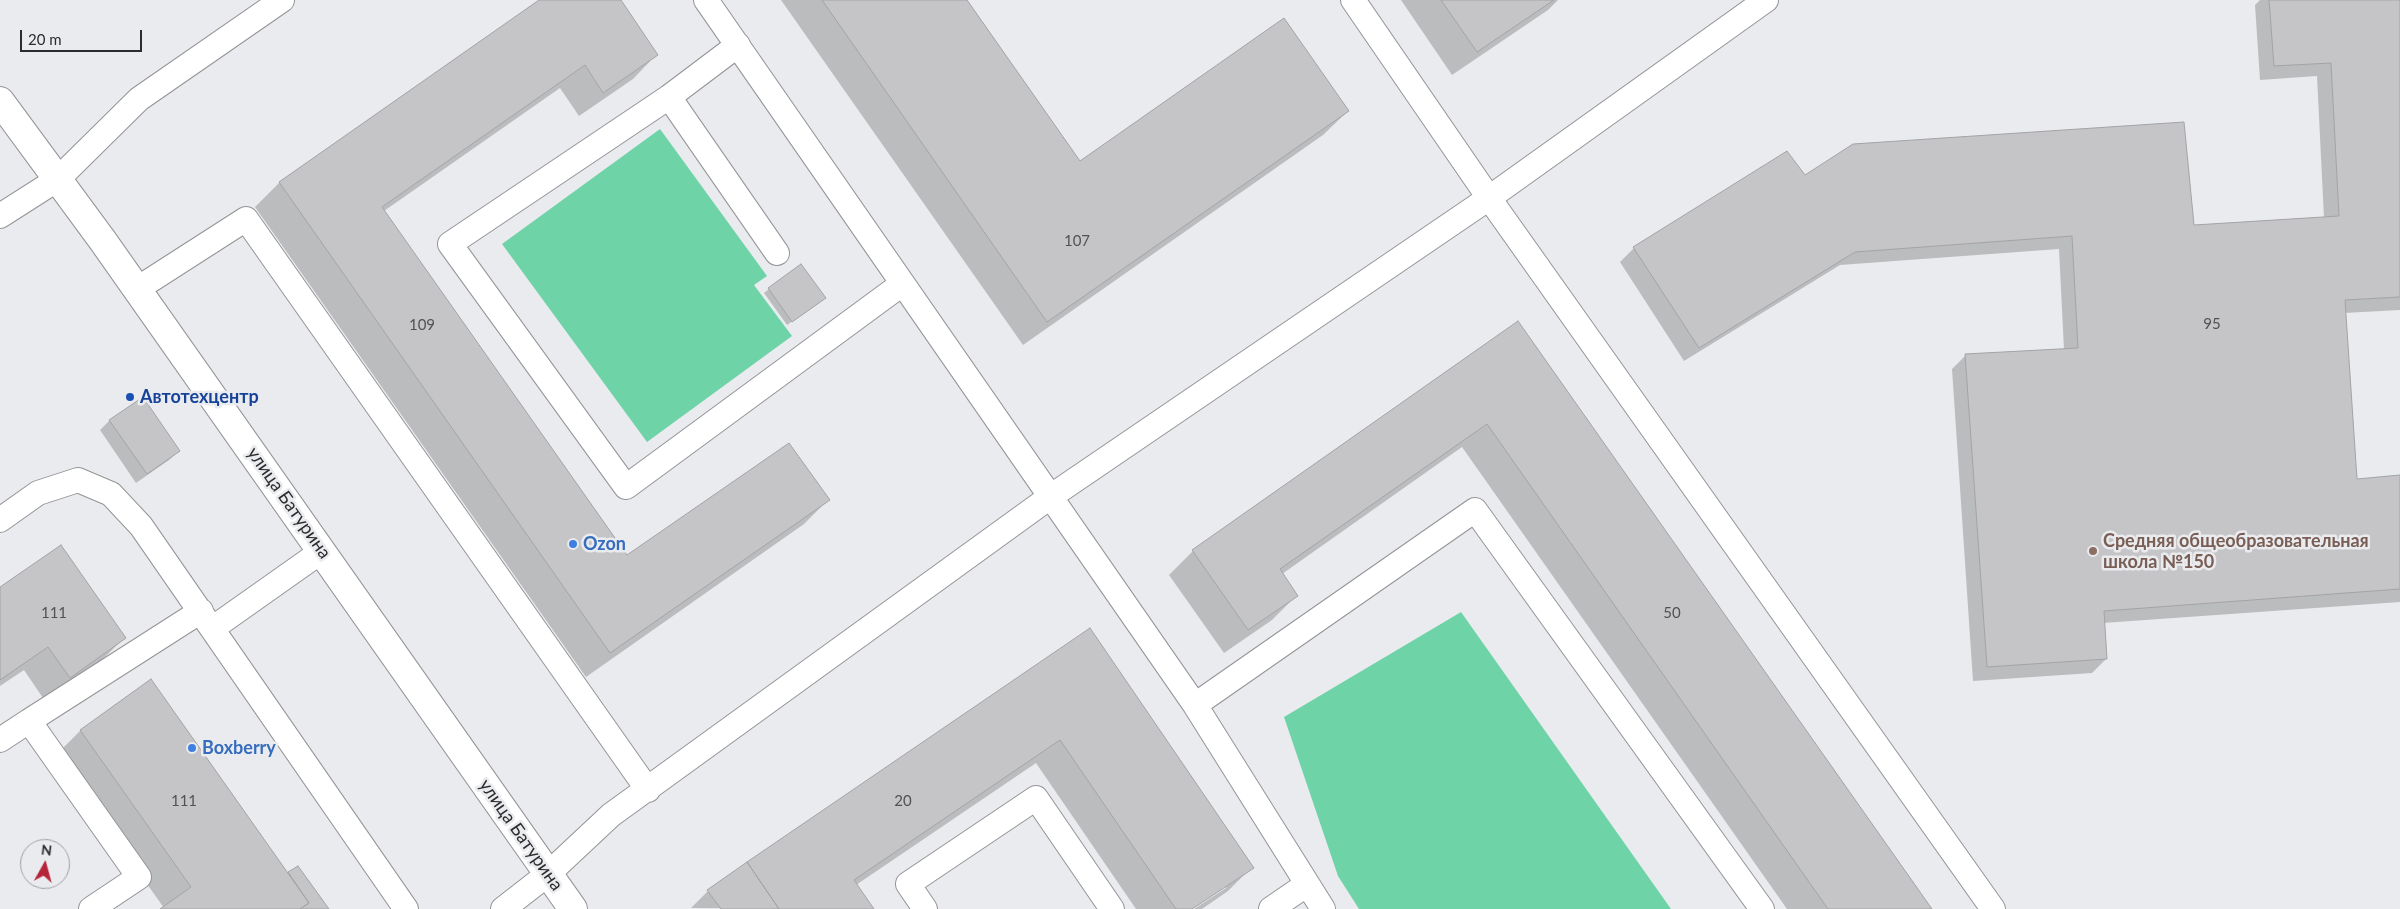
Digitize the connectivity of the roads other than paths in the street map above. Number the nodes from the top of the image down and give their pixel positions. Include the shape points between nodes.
1 (282, 0) edge
2 (706, 0) edge
3 (1353, 0) edge
4 (1766, 0) edge
5 (738, 45) junction
6 (669, 97) junction
7 (0, 101) edge
8 (58, 178) junction
9 (1489, 198) junction
10 (0, 216) edge
11 (777, 253) dead end
12 (902, 284) junction
13 (137, 289) junction
14 (1050, 497) junction
15 (0, 520) edge
16 (322, 551) junction
17 (207, 619) junction
18 (1195, 705) junction
19 (29, 721) junction
20 (0, 740) edge
21 (648, 790) junction
22 (548, 874) junction
23 (1306, 885) junction
24 (92, 909) edge
25 (406, 909) edge
26 (503, 909) edge
27 (573, 909) edge
28 (925, 909) edge
29 (1112, 909) edge
30 (1271, 909) edge
31 (1323, 909) edge
32 (1762, 909) edge
33 (1993, 909) edge

1 - 8 lane via 139,99
2 - 5 lane
3 - 9 lane
4 - 9 lane
5 - 6 lane
5 - 12 lane
6 - 11 lane
6 - 12 lane via 450,244 626,487
7 - 8 street, улица Батурина
8 - 10 lane
8 - 13 street, улица Батурина
9 - 14 lane
9 - 33 lane
12 - 14 lane
13 - 16 street, улица Батурина
13 - 21 lane via 246,219
14 - 18 lane
14 - 21 lane
15 - 17 lane via 38,493 78,480 111,494 141,526
16 - 17 lane
16 - 22 street, улица Батурина
17 - 19 lane
17 - 25 lane
18 - 23 lane
18 - 32 lane via 1474,510
19 - 20 lane
19 - 24 lane via 139,877
21 - 22 lane via 612,816
22 - 26 lane
22 - 27 street, улица Батурина
23 - 30 lane
23 - 31 lane
28 - 29 lane via 908,884 1036,798

